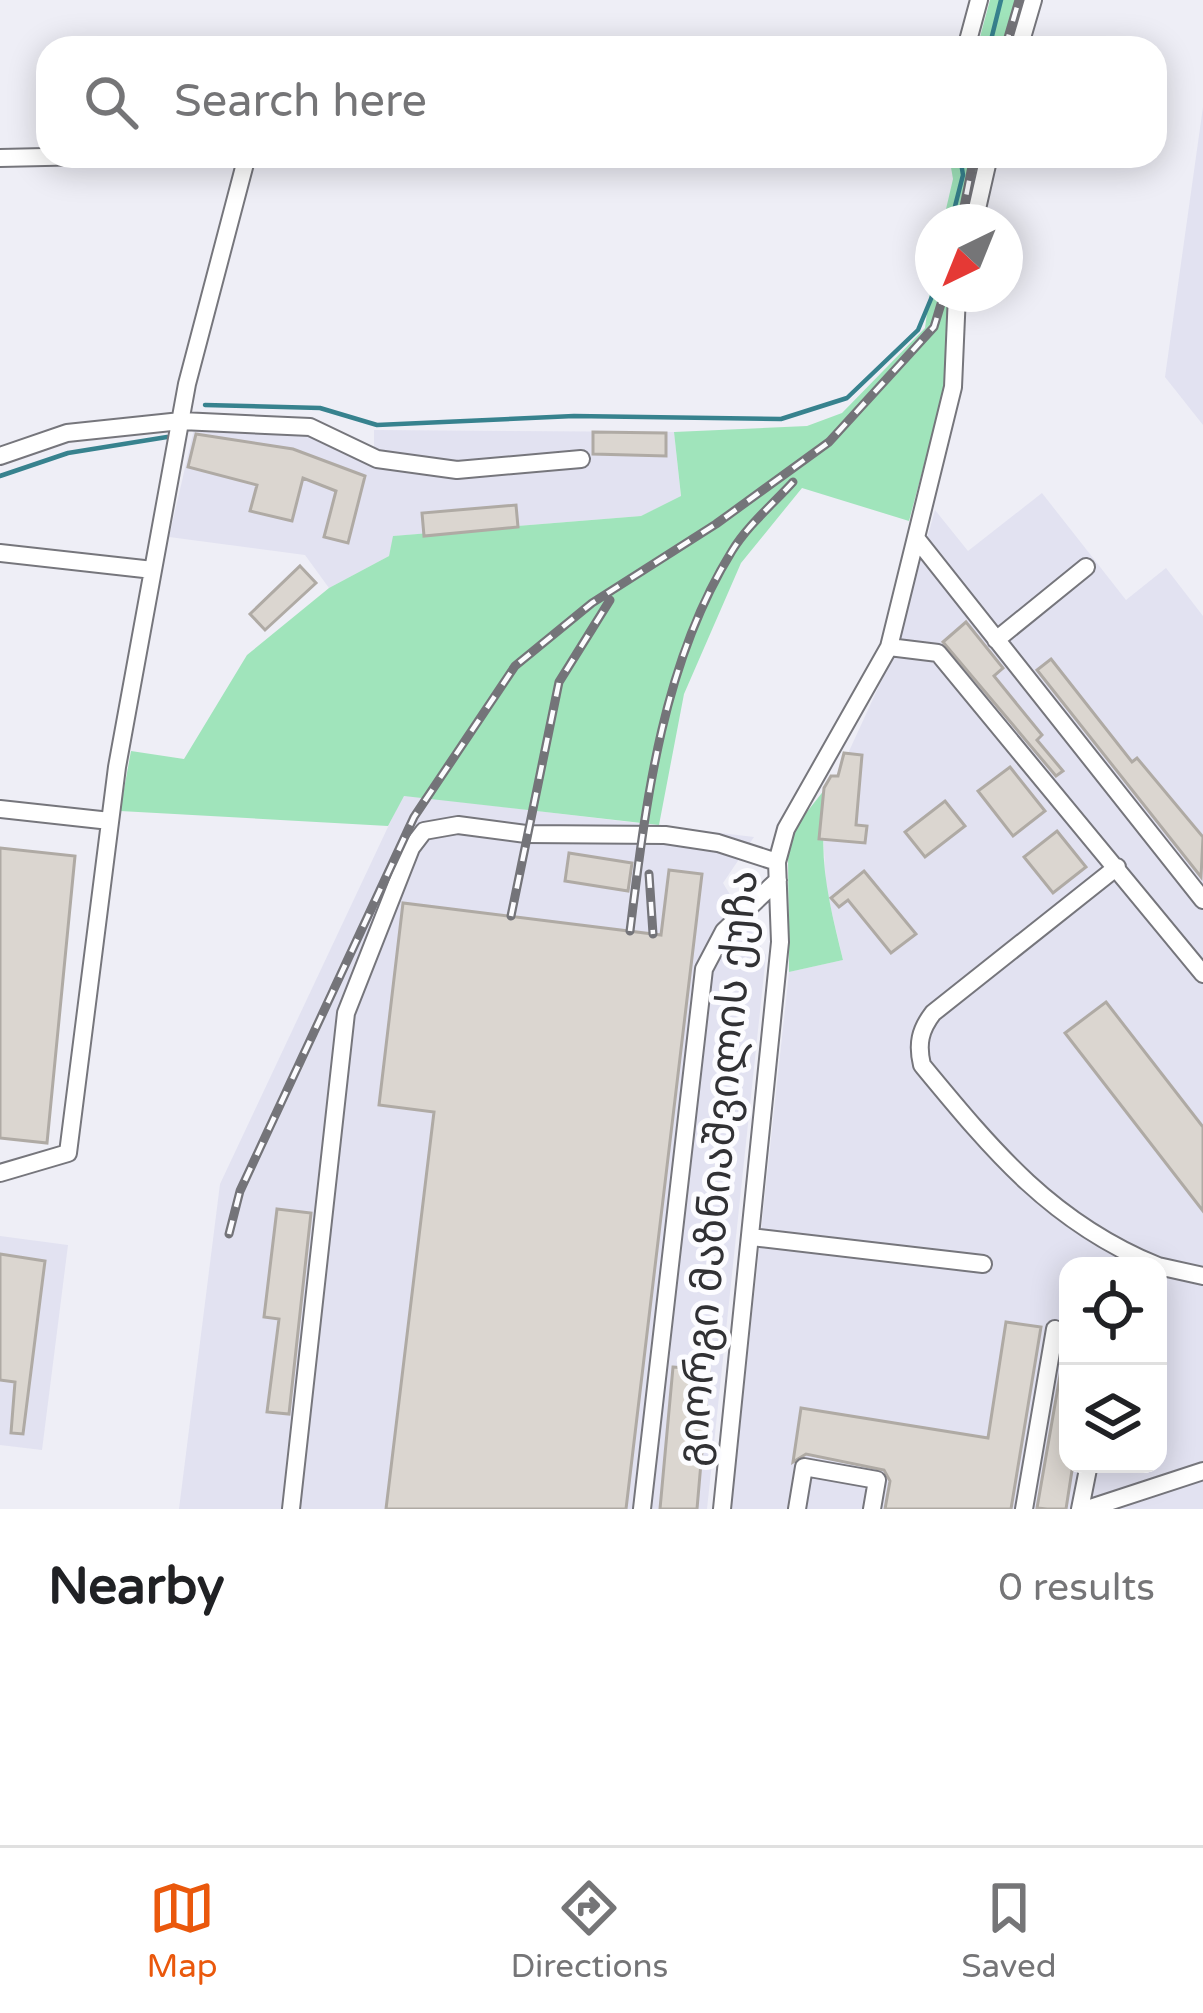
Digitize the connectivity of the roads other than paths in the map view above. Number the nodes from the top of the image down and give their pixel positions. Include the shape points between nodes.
1 (979, 0) edge
2 (1033, 0) edge
3 (969, 36) edge
4 (1022, 36) edge
5 (36, 157) edge
6 (0, 158) edge
7 (244, 168) edge
8 (986, 168) edge
9 (978, 204) edge
10 (956, 312) edge
11 (181, 421) junction
12 (0, 456) edge
13 (581, 459) dead end
14 (916, 538) junction
15 (0, 553) edge
16 (1086, 568) dead end
17 (154, 570) junction
18 (997, 640) junction
19 (889, 646) junction
20 (0, 809) edge
21 (110, 821) junction
22 (1117, 867) junction
23 (777, 871) junction
24 (1203, 900) edge
25 (1203, 974) edge
26 (0, 1172) edge
27 (751, 1237) junction
28 (1136, 1257) edge
29 (983, 1264) dead end
30 (1167, 1268) edge
31 (1203, 1276) edge
32 (1055, 1329) dead end
33 (1203, 1471) edge
34 (1088, 1473) edge
35 (291, 1509) edge
36 (642, 1509) edge
37 (722, 1509) edge
38 (797, 1509) edge
39 (872, 1509) edge
40 (1024, 1509) edge
41 (1083, 1509) edge

1 - 3 street
2 - 4 street
5 - 6 street
7 - 11 street
8 - 9 street
10 - 14 street, გიორგი მაზნიაშვილის ქუჩა via 953,387
11 - 12 street via 67,434
11 - 13 street via 310,428 377,458 457,470
11 - 17 street
14 - 18 street
14 - 19 street, გიორგი მაზნიაშვილის ქუჩა
15 - 17 street
16 - 18 street
17 - 21 street
18 - 24 street
19 - 22 street via 938,653
19 - 23 street, გიორგი მაზნიაშვილის ქუჩა via 786,830
20 - 21 street
21 - 26 street via 68,1153
22 - 25 street
22 - 28 street via 933,1012 918,1049 922,1065 1006,1167 1104,1244
23 - 27 street, გიორგი მაზნიაშვილის ქუჩა via 780,942
23 - 35 street via 718,843 665,835 458,825 424,831 411,848 346,1013
23 - 36 street via 724,931 704,969
27 - 29 street
27 - 37 street, გიორგი მაზნიაშვილის ქუჩა
30 - 31 street
32 - 40 street
33 - 41 street
34 - 41 street
38 - 39 street via 804,1467 877,1480

